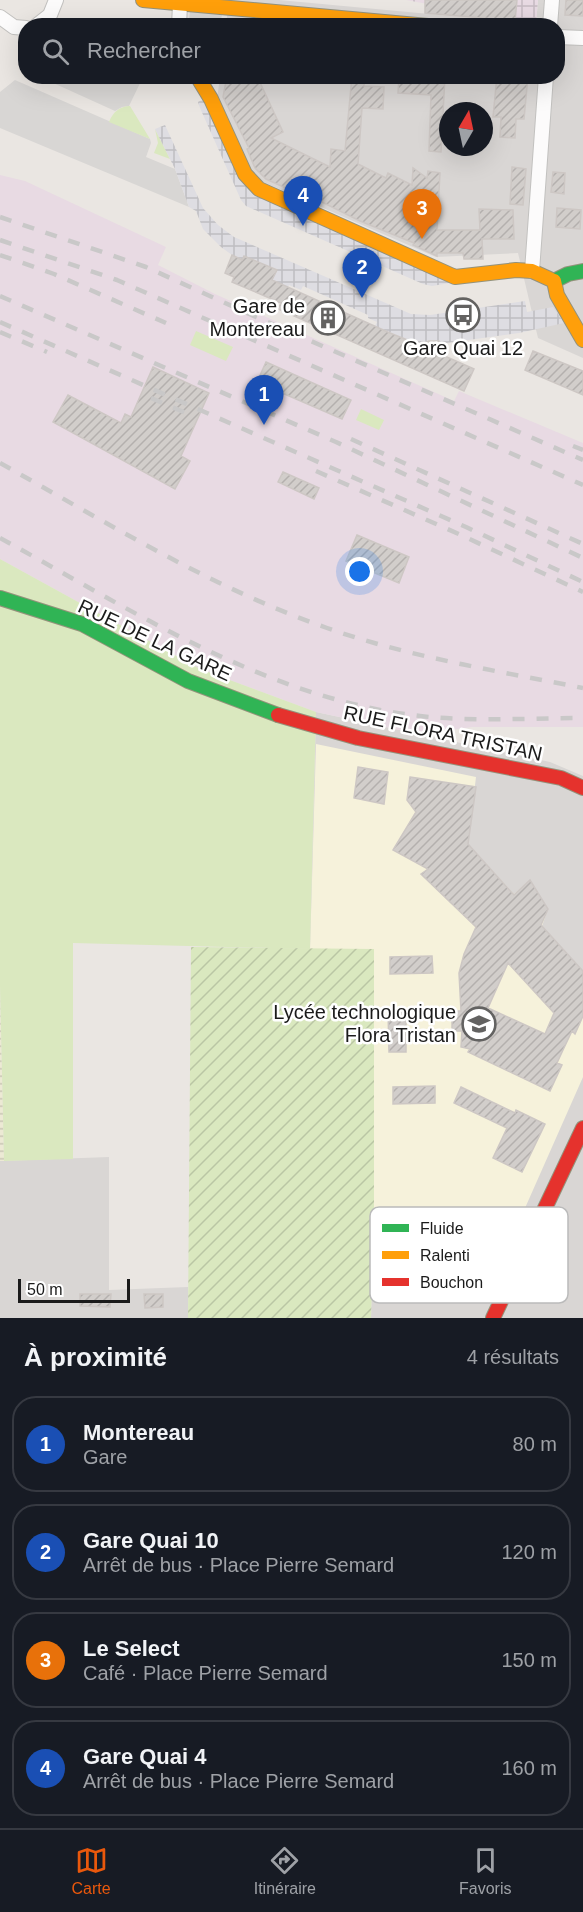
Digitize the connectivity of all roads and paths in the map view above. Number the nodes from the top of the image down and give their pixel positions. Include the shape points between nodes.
1 (56, 0) edge
2 (143, 0) edge
3 (552, 0) edge
4 (180, 4) junction
5 (0, 17) edge
6 (46, 18) edge
7 (179, 18) edge
8 (338, 18) edge
9 (551, 18) edge
10 (18, 27) edge
11 (565, 37) edge
12 (583, 38) edge
13 (202, 84) edge
14 (545, 84) edge
15 (532, 271) junction
16 (583, 272) edge
17 (554, 281) junction
18 (583, 340) edge
19 (0, 598) edge
20 (293, 720) joint
21 (583, 788) edge
22 (583, 1128) edge
23 (546, 1207) edge
24 (500, 1303) edge
25 (493, 1318) edge

1 - 6 street
2 - 4 main road
3 - 9 street
4 - 7 street
4 - 8 main road
5 - 10 street
11 - 12 street
13 - 15 main road via 245,174 259,189 455,277
14 - 15 street
15 - 17 main road
16 - 17 main road via 568,273
17 - 18 main road via 557,295
19 - 20 main road, RUE DE LA GARE via 82,624 188,681
20 - 21 main road, RUE FLORA TRISTAN via 358,738 561,778
22 - 23 main road
24 - 25 main road

